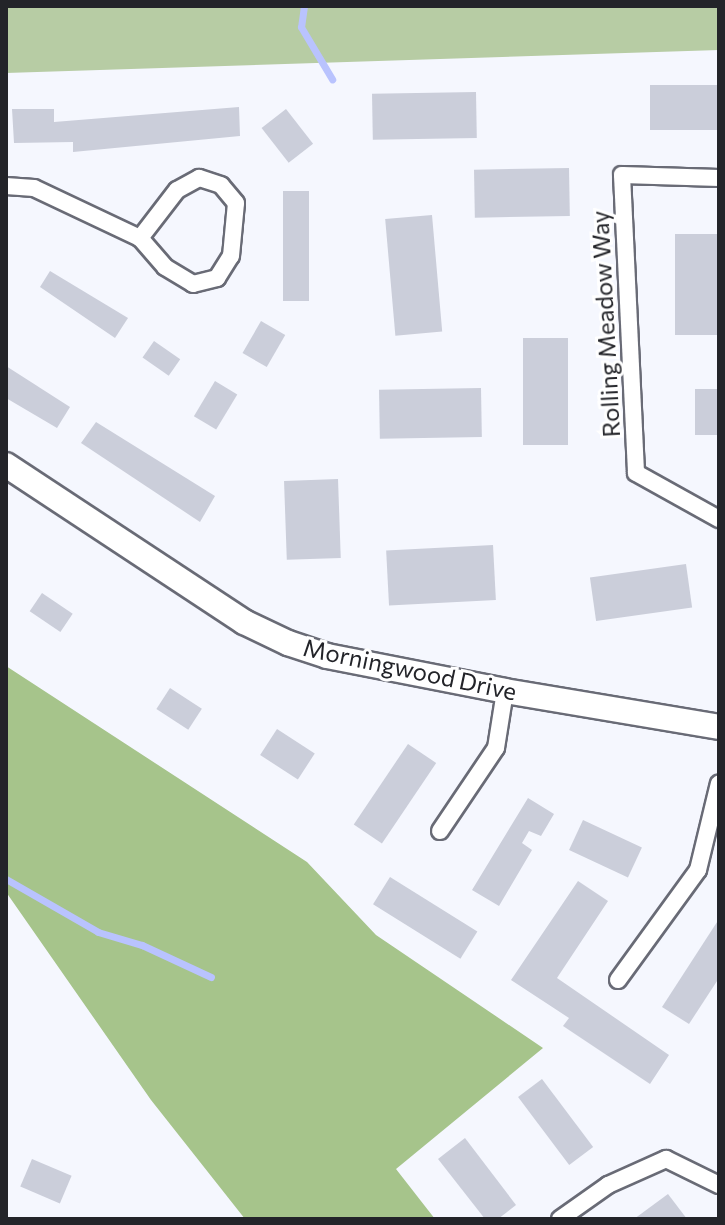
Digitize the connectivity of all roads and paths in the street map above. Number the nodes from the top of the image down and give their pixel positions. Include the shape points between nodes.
1 (719, 178) edge
2 (6, 186) edge
3 (140, 238) junction
4 (6, 465) edge
5 (719, 519) edge
6 (505, 691) junction
7 (719, 727) edge
8 (719, 783) edge
9 (440, 831) dead end
10 (618, 980) dead end
11 (719, 1185) edge
12 (560, 1219) edge

1 - 5 street, Rolling Meadow Way via 622,175 636,473
2 - 3 street via 34,188
3 - 3 street via 165,267 193,284 217,278 231,256 236,203 221,185 199,178 177,190
4 - 6 street, Morningwood Drive via 244,622 288,643 327,656
6 - 7 street, Morningwood Drive
6 - 9 street via 496,748
8 - 10 street via 698,870
11 - 12 street via 666,1159 608,1185

